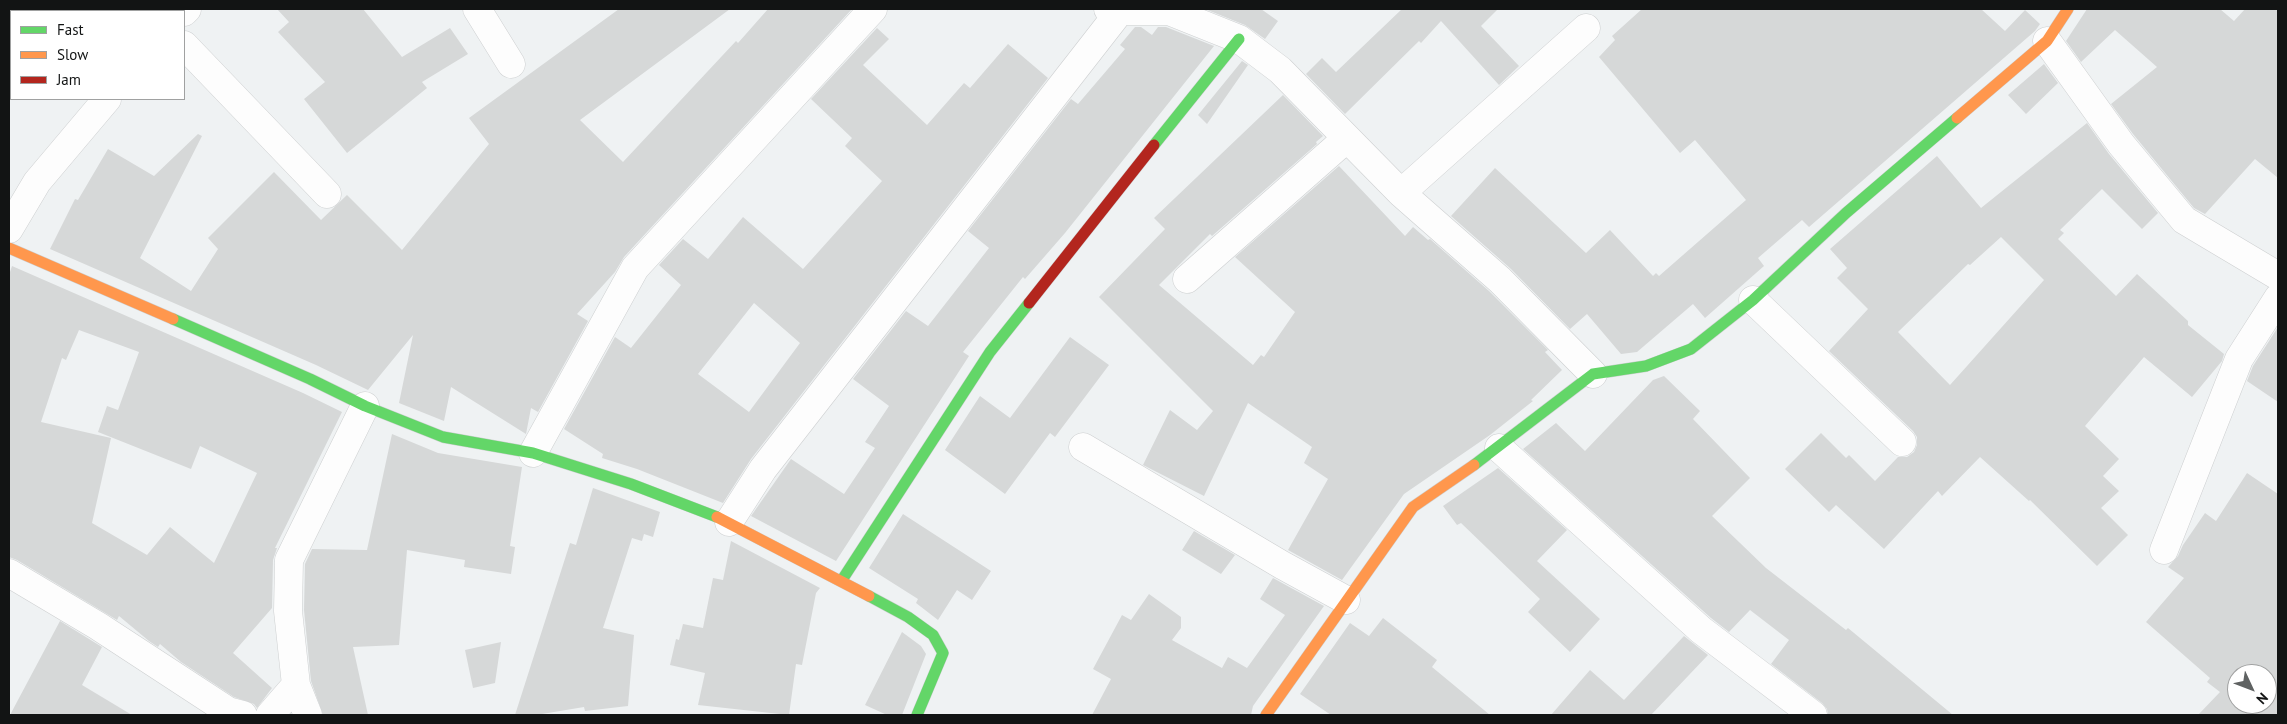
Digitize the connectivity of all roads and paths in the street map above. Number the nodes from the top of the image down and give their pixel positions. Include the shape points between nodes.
1 (477, 9) edge
2 (873, 9) edge
3 (2068, 9) edge
4 (1114, 10) edge
5 (1170, 10) edge
6 (1586, 28) dead end
7 (1239, 39) junction
8 (2047, 41) junction
9 (185, 46) edge
10 (511, 64) dead end
11 (106, 100) edge
12 (1346, 139) junction
13 (1401, 193) junction
14 (327, 194) dead end
15 (9, 229) edge
16 (9, 248) edge
17 (2278, 276) edge
18 (1187, 280) dead end
19 (2278, 298) edge
20 (1753, 300) junction
21 (1593, 374) junction
22 (365, 406) junction
23 (1902, 442) dead end
24 (1084, 447) dead end
25 (1499, 448) junction
26 (533, 453) junction
27 (729, 522) junction
28 (2164, 550) dead end
29 (9, 573) edge
30 (842, 580) junction
31 (1346, 600) junction
32 (296, 685) junction
33 (243, 715) edge
34 (270, 715) edge
35 (308, 715) edge
36 (917, 715) edge
37 (1266, 715) edge
38 (1813, 715) edge

1 - 10 street
2 - 26 street via 635,268
3 - 8 street
4 - 5 street
4 - 27 street via 763,469
5 - 7 street
6 - 13 street
7 - 12 street via 1280,70
7 - 30 street via 990,352
8 - 17 street via 2121,144 2184,220
8 - 20 street via 1846,213
9 - 14 street
11 - 15 street via 38,182
12 - 13 street
12 - 18 street
13 - 21 street via 1500,280
16 - 22 street
19 - 28 street via 2239,359
20 - 21 street via 1691,349 1646,366
20 - 23 street
21 - 25 street
22 - 26 street via 443,437
22 - 32 street via 289,560 288,611
24 - 31 street
25 - 31 street via 1413,507
25 - 38 street via 1701,630
26 - 27 street via 631,484
27 - 30 street
29 - 33 street via 98,626 228,711
30 - 36 street via 933,635 943,653
31 - 37 street
32 - 34 street
32 - 35 street

